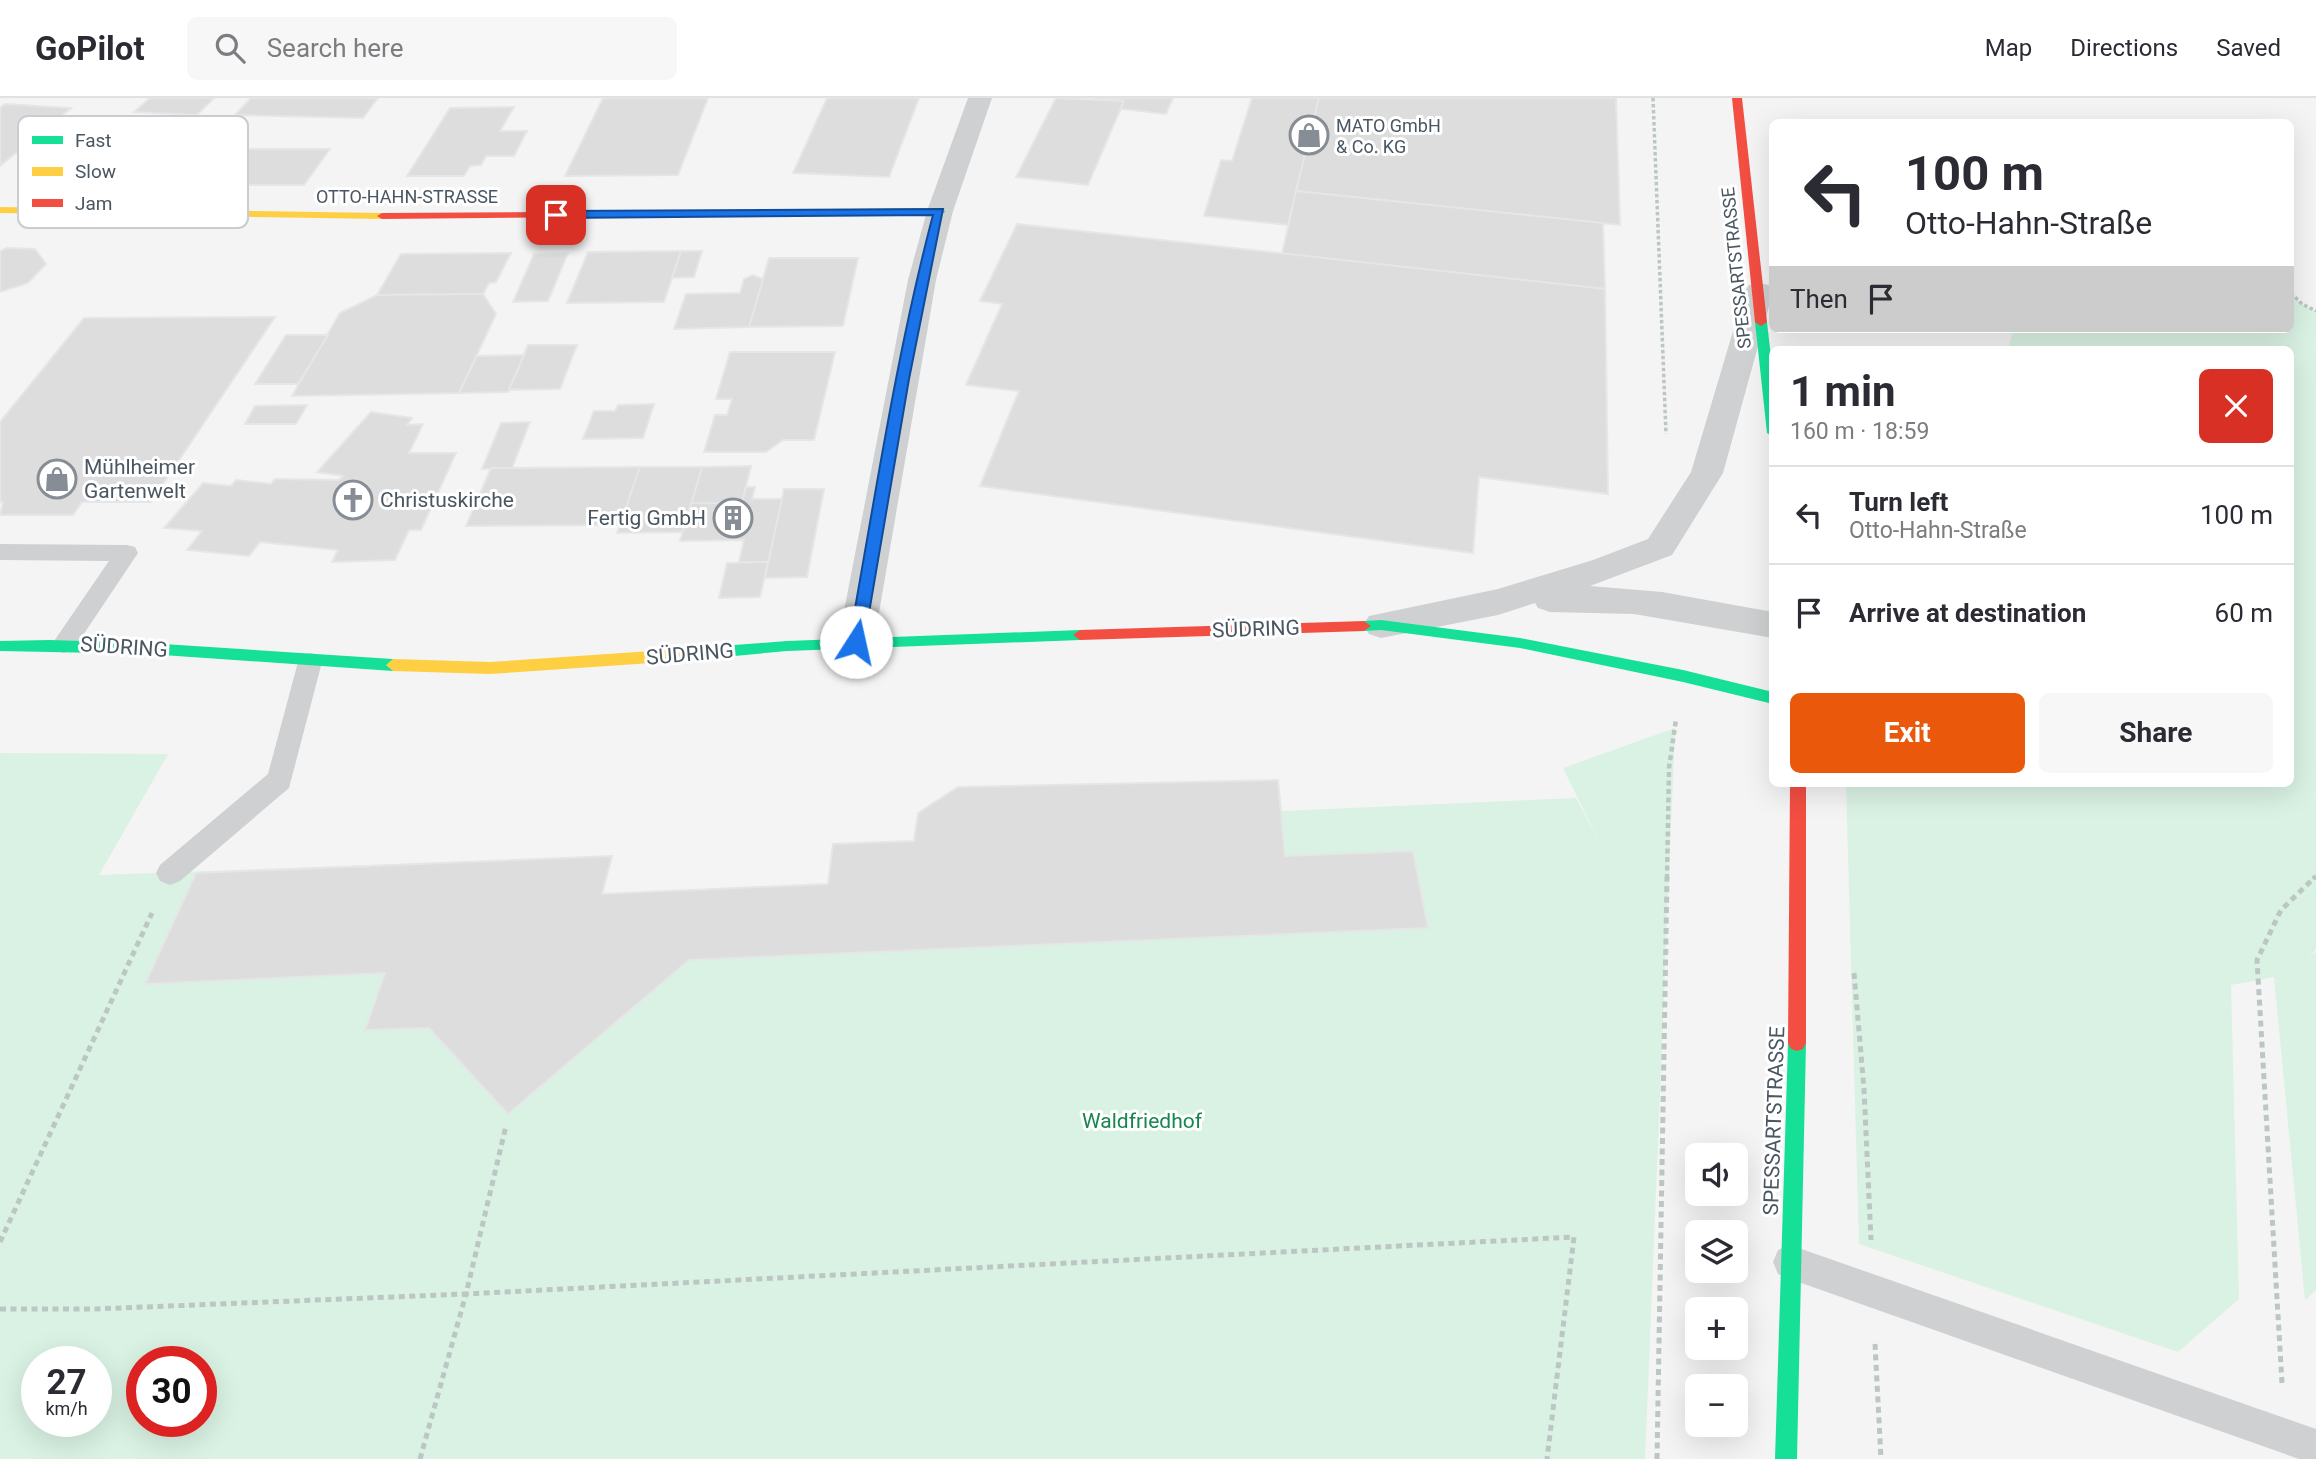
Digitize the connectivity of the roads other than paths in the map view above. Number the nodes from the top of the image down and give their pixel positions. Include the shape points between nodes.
1 (980, 98) edge
2 (1737, 98) edge
3 (0, 211) edge
4 (18, 211) edge
5 (940, 212) junction
6 (248, 215) edge
7 (1759, 291) junction
8 (1769, 392) edge
9 (0, 552) edge
10 (1498, 602) junction
11 (1769, 624) edge
12 (1381, 625) junction
13 (856, 642) junction
14 (64, 643) junction
15 (0, 646) edge
16 (310, 663) junction
17 (1769, 697) edge
18 (1798, 787) edge
19 (170, 873) road end
20 (1790, 1262) junction
21 (2301, 1442) edge
22 (1786, 1459) edge

1 - 5 street
2 - 7 street, SPESSARTSTRASSE
3 - 4 street, OTTO-HAHN-STRASSE
5 - 6 street, OTTO-HAHN-STRASSE
5 - 13 street via 915,317
7 - 8 street, SPESSARTSTRASSE
7 - 10 street, SÜDRING via 1707,473 1660,547
9 - 14 lane via 127,554
10 - 11 street, SÜDRING via 1587,597 1633,600
10 - 12 street, SÜDRING
12 - 13 street, SÜDRING
12 - 17 street, SÜDRING via 1520,643
13 - 16 street, SÜDRING via 490,668
14 - 15 street, SÜDRING
14 - 16 street, SÜDRING
16 - 19 lane via 280,780
18 - 20 street, SPESSARTSTRASSE via 1798,1006
20 - 21 lane
20 - 22 street, SPESSARTSTRASSE

